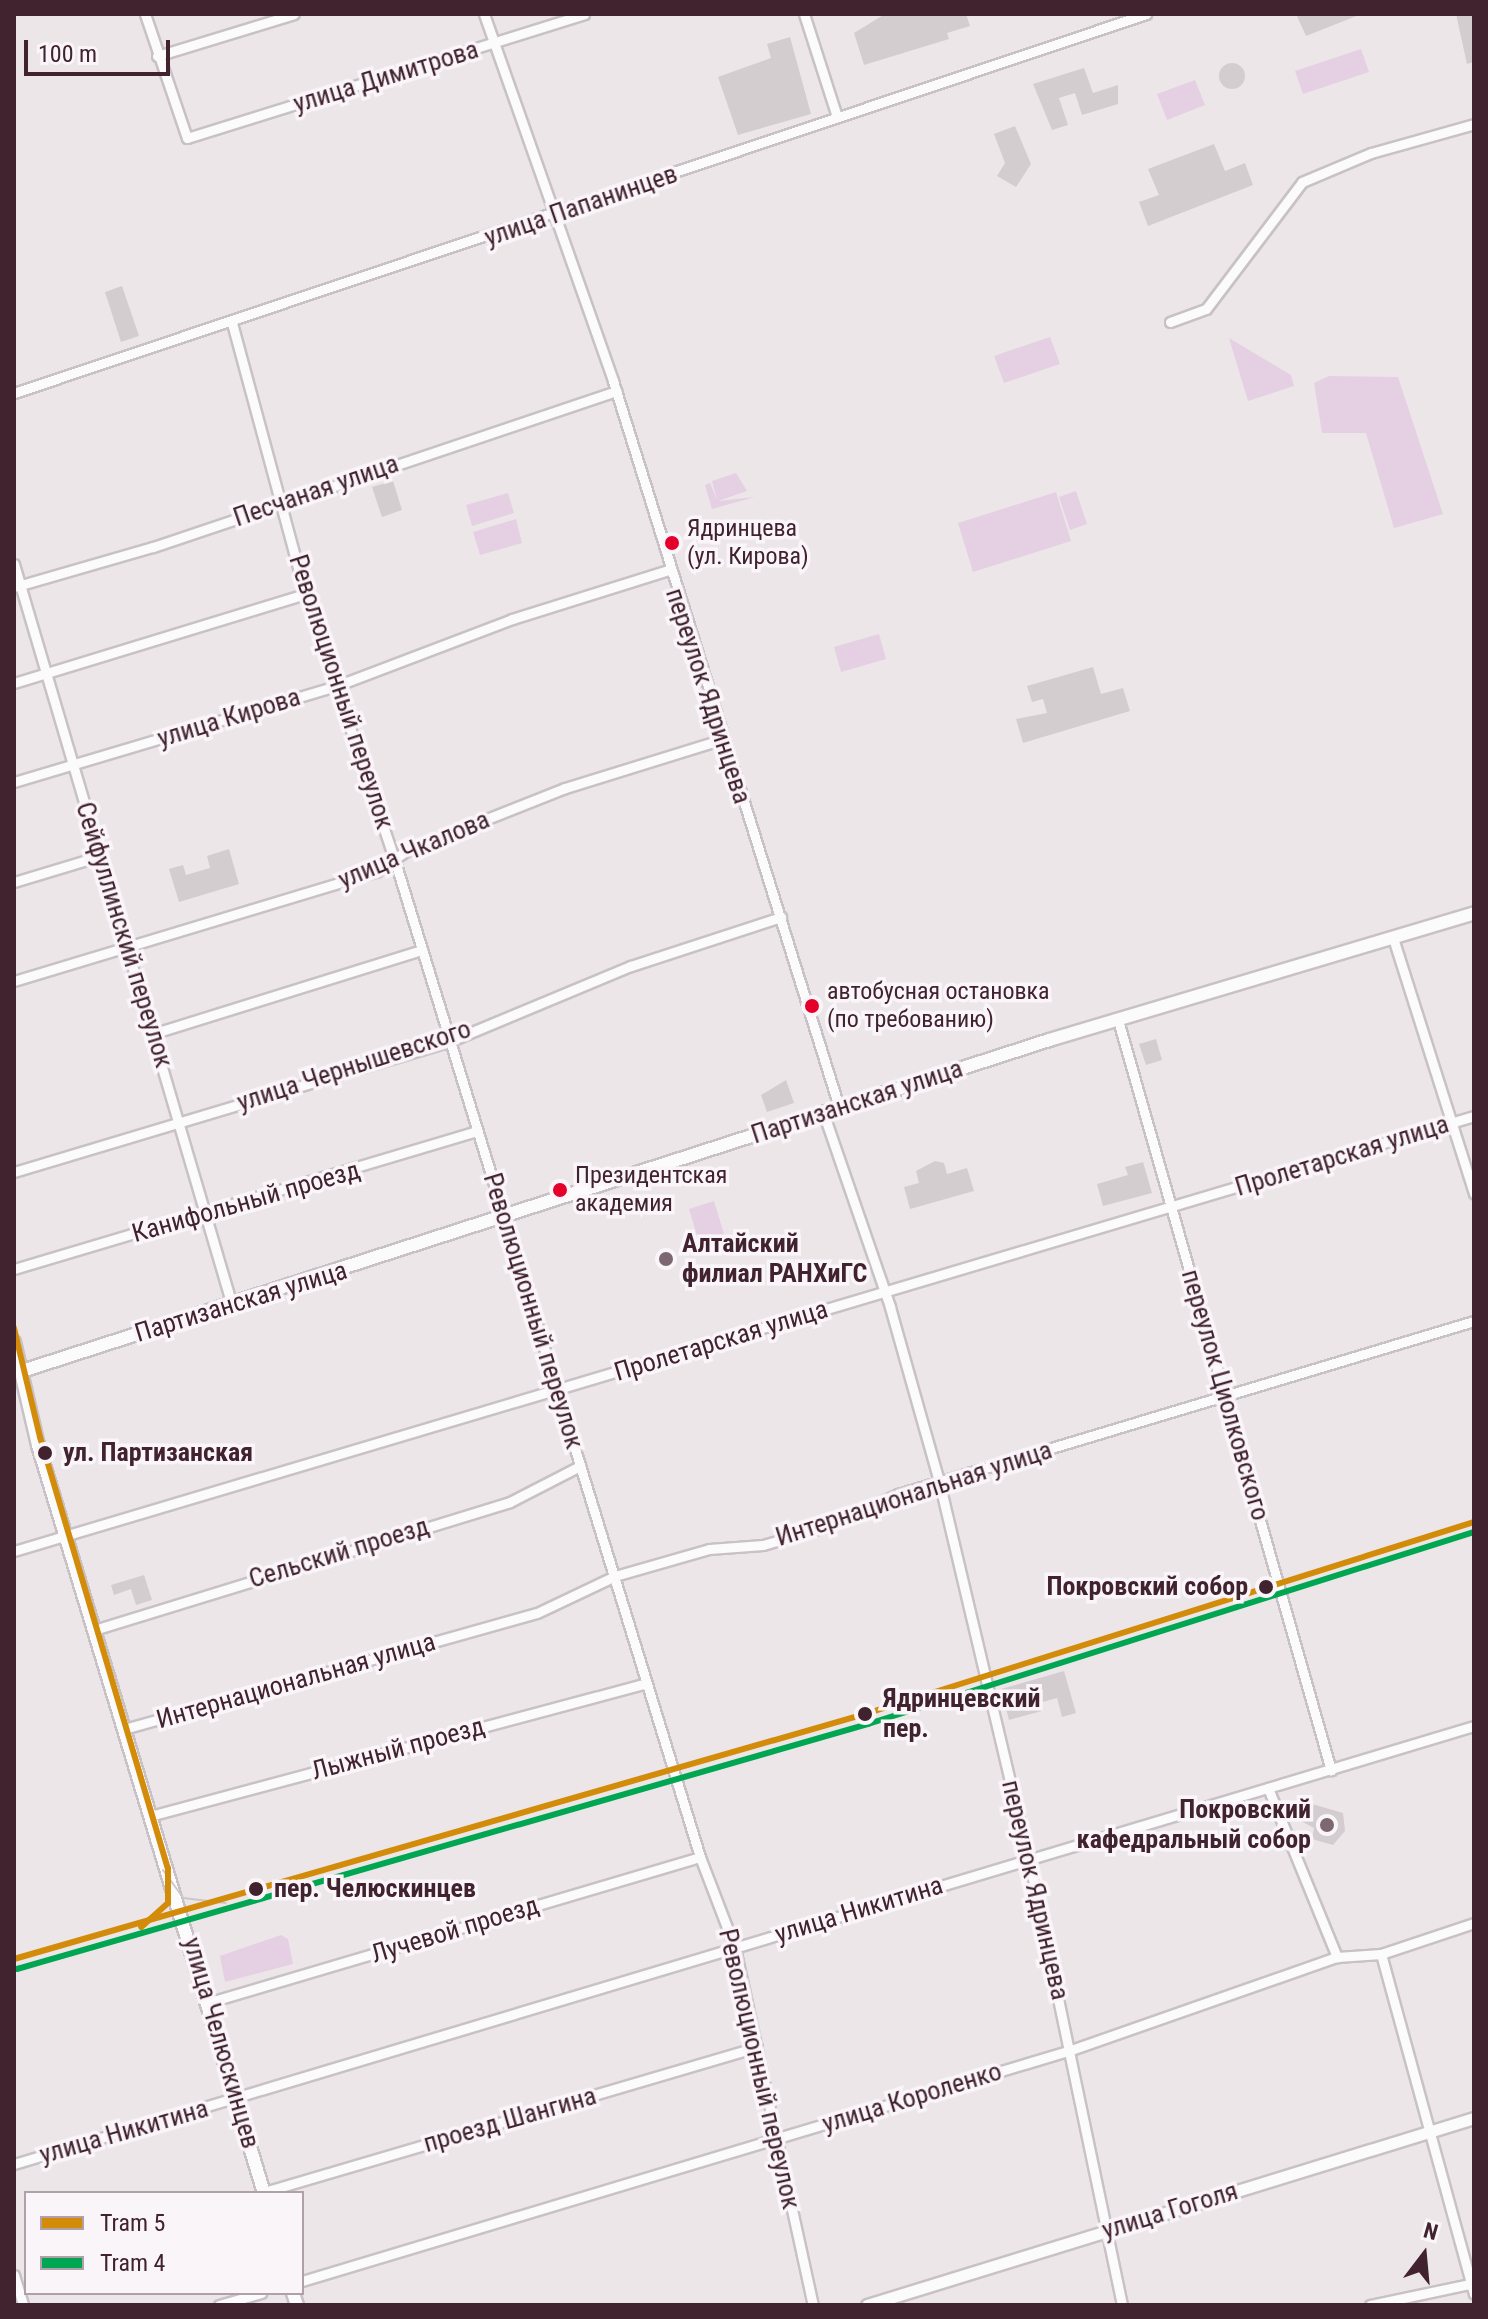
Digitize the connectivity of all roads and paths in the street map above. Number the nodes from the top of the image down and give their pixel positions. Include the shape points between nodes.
1 (145, 14) edge
2 (294, 14) edge
3 (484, 14) edge
4 (584, 14) edge
5 (804, 14) edge
6 (1146, 14) edge
7 (494, 44) junction
8 (157, 56) junction
9 (837, 117) junction
10 (1474, 124) edge
11 (553, 216) junction
12 (1170, 322) dead end
13 (232, 323) junction
14 (616, 391) junction
15 (14, 393) edge
16 (285, 503) junction
17 (14, 564) edge
18 (668, 570) junction
19 (17, 587) edge
20 (305, 594) junction
21 (44, 673) junction
22 (14, 683) edge
23 (336, 686) junction
24 (720, 740) junction
25 (72, 765) junction
26 (14, 782) edge
27 (100, 856) junction
28 (394, 858) junction
29 (14, 882) edge
30 (1474, 913) edge
31 (781, 917) junction
32 (1393, 938) junction
33 (128, 944) junction
34 (422, 950) junction
35 (14, 981) edge
36 (1118, 1020) junction
37 (155, 1033) junction
38 (448, 1042) junction
39 (839, 1107) junction
40 (823, 1112) junction
41 (1474, 1116) edge
42 (180, 1121) junction
43 (1451, 1123) junction
44 (477, 1131) junction
45 (14, 1172) edge
46 (1474, 1193) edge
47 (1171, 1206) junction
48 (207, 1213) junction
49 (505, 1218) junction
50 (14, 1269) edge
51 (881, 1293) junction
52 (232, 1305) junction
53 (1474, 1321) edge
54 (14, 1342) edge
55 (18, 1372) edge
56 (557, 1390) junction
57 (1226, 1394) junction
58 (580, 1466) junction
59 (939, 1481) junction
60 (67, 1540) junction
61 (14, 1551) edge
62 (615, 1576) junction
63 (94, 1630) junction
64 (647, 1683) junction
65 (1474, 1726) edge
66 (124, 1729) junction
67 (1331, 1770) junction
68 (1268, 1788) junction
69 (150, 1816) junction
70 (700, 1857) junction
71 (1029, 1859) junction
72 (1474, 1923) edge
73 (735, 1948) junction
74 (1381, 1954) junction
75 (1337, 1957) junction
76 (210, 2002) junction
77 (757, 2047) junction
78 (1071, 2050) junction
79 (239, 2098) junction
80 (1474, 2118) edge
81 (1431, 2131) junction
82 (778, 2138) junction
83 (14, 2164) edge
84 (263, 2191) edge
85 (271, 2191) edge
86 (1106, 2230) junction
87 (14, 2275) edge
88 (304, 2280) edge
89 (1472, 2283) edge
90 (1474, 2294) edge
91 (254, 2295) edge
92 (23, 2305) edge
93 (219, 2305) edge
94 (813, 2305) edge
95 (867, 2305) edge
96 (1122, 2305) edge
97 (1370, 2305) edge

1 - 8 street
2 - 8 street
3 - 7 street, переулок Ядринцева
4 - 7 street, улица Димитрова
5 - 9 street
6 - 9 street, улица Папанинцев
7 - 8 street, улица Димитрова via 187,138
7 - 11 street, переулок Ядринцева
9 - 11 street, улица Папанинцев
10 - 12 street via 1371,153 1302,182 1206,309
11 - 13 street, улица Папанинцев
11 - 14 street, переулок Ядринцева
13 - 15 street, улица Папанинцев
13 - 16 street, Революционный переулок
14 - 16 street, Песчаная улица
14 - 18 street, переулок Ядринцева
16 - 19 street, Песчаная улица
16 - 20 street, Революционный переулок
17 - 19 street, Сейфуллинский переулок
18 - 23 street, улица Кирова via 512,619
18 - 24 street, переулок Ядринцева
19 - 21 street, Сейфуллинский переулок
20 - 21 street
20 - 23 street, Революционный переулок
21 - 22 street
21 - 25 street, Сейфуллинский переулок
23 - 25 street, улица Кирова
23 - 28 street, Революционный переулок
24 - 28 street, улица Чкалова via 565,788
24 - 31 street, переулок Ядринцева
25 - 26 street, улица Кирова
25 - 27 street, Сейфуллинский переулок
27 - 29 street
27 - 33 street, Сейфуллинский переулок
28 - 33 street, улица Чкалова via 376,872
28 - 34 street, Революционный переулок
30 - 32 main road, Партизанская улица
31 - 38 street, улица Чернышевского via 631,966
31 - 39 street, переулок Ядринцева
32 - 36 main road, Партизанская улица
32 - 43 street
33 - 35 street, улица Чкалова
33 - 37 street, Сейфуллинский переулок
34 - 37 street
34 - 38 street, Революционный переулок
36 - 39 main road, Партизанская улица
36 - 47 street, переулок Циолковского
37 - 42 street, Сейфуллинский переулок
38 - 42 street, улица Чернышевского
38 - 44 street, Революционный переулок
39 - 40 main road, Партизанская улица
40 - 49 main road, Партизанская улица
40 - 51 street, переулок Ядринцева
41 - 43 street, Пролетарская улица
42 - 45 street, улица Чернышевского
42 - 48 street, Сейфуллинский переулок
43 - 46 street
43 - 47 street, Пролетарская улица
44 - 48 street, Канифольный проезд
44 - 49 street, Революционный переулок
47 - 51 street, Пролетарская улица
47 - 57 street, переулок Циолковского
48 - 50 street, Канифольный проезд
48 - 52 street, Сейфуллинский переулок
49 - 52 main road, Партизанская улица
49 - 56 street, Революционный переулок
51 - 56 street, Пролетарская улица
51 - 59 street, переулок Ядринцева
52 - 55 main road, Партизанская улица
53 - 57 street, Интернациональная улица
54 - 55 main road, улица Челюскинцев
55 - 60 main road, улица Челюскинцев
56 - 58 street, Революционный переулок
56 - 60 street, Пролетарская улица
57 - 59 street, Интернациональная улица
57 - 67 street, переулок Циолковского
58 - 62 street, Революционный переулок
58 - 63 street, Сельский проезд via 510,1502
59 - 62 street, Интернациональная улица via 821,1528
59 - 71 street, переулок Ядринцева
60 - 61 street, Пролетарская улица
60 - 63 main road, улица Челюскинцев
62 - 64 street, Революционный переулок
62 - 66 street, Интернациональная улица via 537,1613
63 - 66 main road, улица Челюскинцев
64 - 69 street, Лыжный проезд
64 - 70 street, Революционный переулок
65 - 67 street, улица Никитина
66 - 69 main road, улица Челюскинцев
67 - 68 street, улица Никитина
68 - 71 street, улица Никитина
68 - 75 street
69 - 76 main road, улица Челюскинцев
70 - 73 street, Революционный переулок
70 - 76 street, Лучевой проезд
71 - 73 street, улица Никитина
71 - 78 street, переулок Ядринцева
72 - 74 street, улица Короленко
73 - 77 street, Революционный переулок
73 - 79 street, улица Никитина
74 - 75 street, улица Короленко
74 - 81 street
75 - 78 street, улица Короленко
76 - 79 main road, улица Челюскинцев
77 - 82 street, Революционный переулок
77 - 85 street, проезд Шангина
78 - 82 street, улица Короленко
78 - 86 street, переулок Ядринцева
79 - 83 street, улица Никитина
79 - 84 main road, улица Челюскинцев
80 - 81 street, улица Гоголя
81 - 86 street, улица Гоголя
81 - 89 street
82 - 88 street, улица Короленко
82 - 94 street, Революционный переулок
86 - 95 street, улица Гоголя
86 - 96 street, переулок Ядринцева
87 - 92 street
89 - 90 street
89 - 97 street
91 - 93 street

